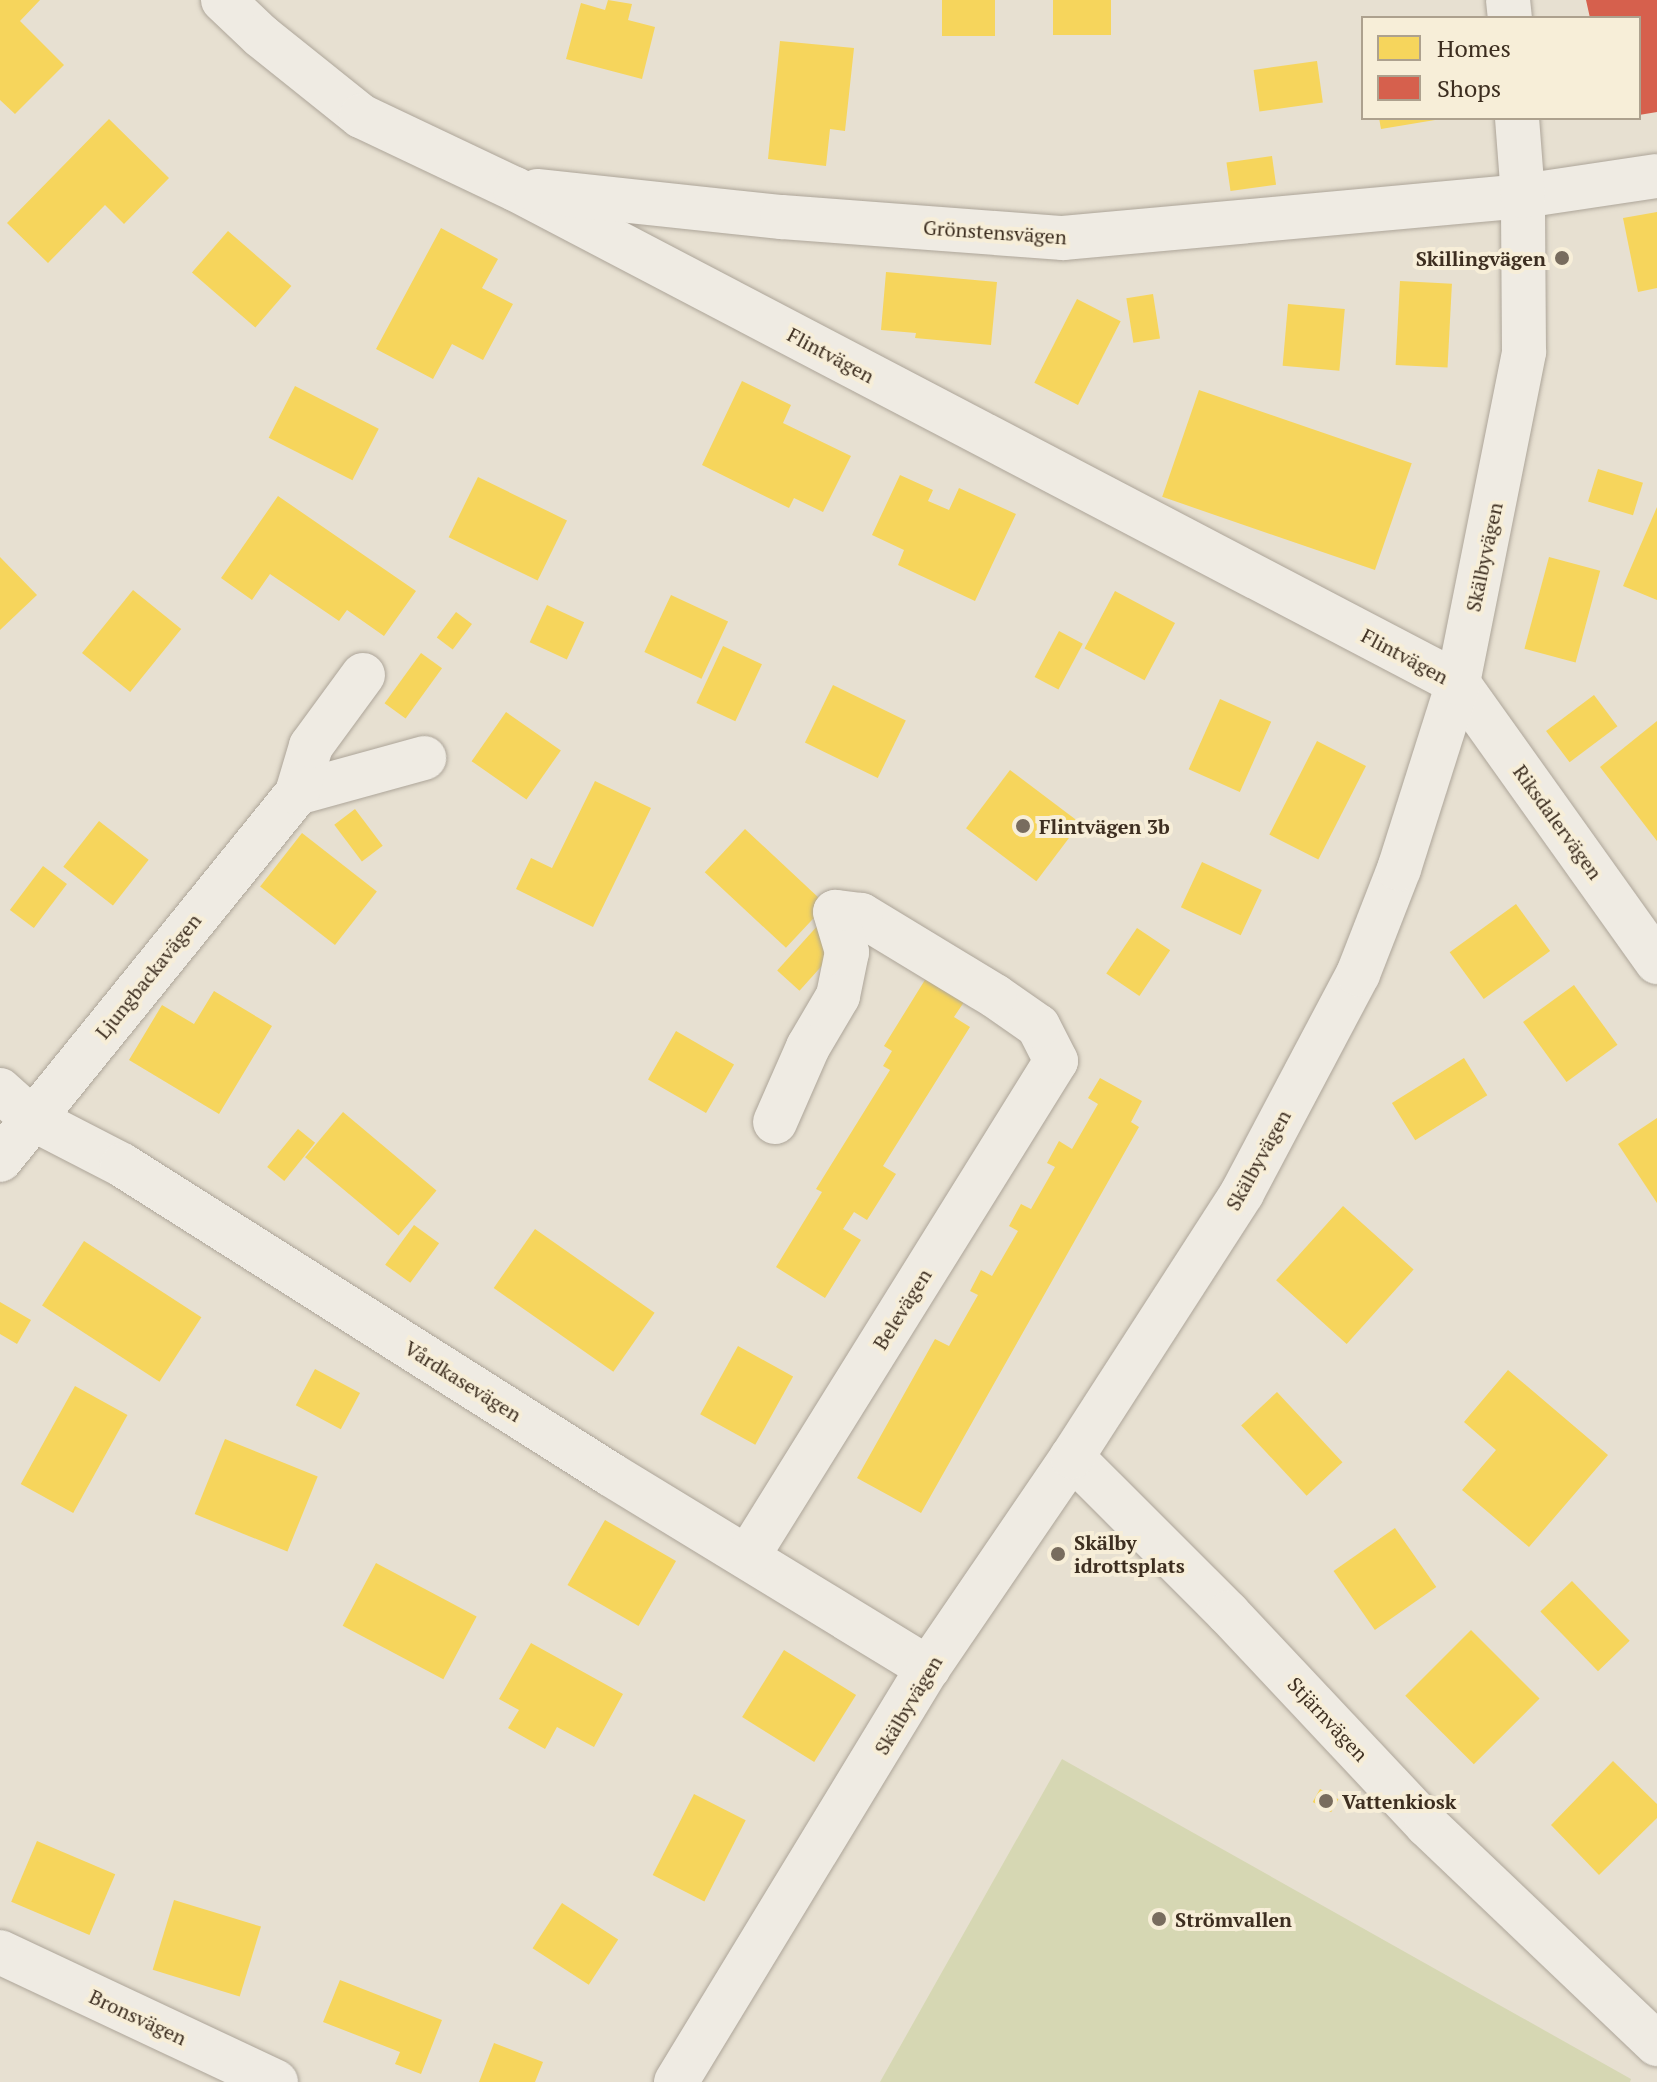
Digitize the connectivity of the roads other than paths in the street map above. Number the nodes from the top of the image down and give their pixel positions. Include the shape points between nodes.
1 (223, 0) edge
2 (1517, 120) edge
3 (1657, 176) edge
4 (515, 189) junction
5 (1523, 196) junction
6 (363, 675) dead end
7 (1458, 683) junction
8 (424, 758) dead end
9 (314, 804) junction
10 (1657, 962) edge
11 (16, 1104) edge
12 (775, 1122) dead end
13 (0, 1160) edge
14 (1072, 1457) junction
15 (748, 1556) junction
16 (928, 1668) junction
17 (0, 1952) edge
18 (1657, 2044) edge
19 (276, 2082) edge
20 (676, 2082) edge

1 - 4 street, Flintvägen via 361,116
2 - 5 street, Skälbyvägen
3 - 5 street
4 - 5 street, Grönstensvägen via 782,217 1063,238
4 - 7 street, Flintvägen
5 - 7 street, Skälbyvägen via 1524,352
6 - 9 street via 311,746
7 - 10 street, Riksdalervägen
7 - 14 street, Skälbyvägen via 1399,869 1358,974 1242,1193
8 - 9 street
9 - 11 street, Ljungbackavägen
11 - 13 street, Ljungbackavägen
11 - 15 street, Vårdkasevägen
12 - 15 street, Belevägen via 808,1047 838,996 847,952 835,912 861,915 995,996 1038,1026 1056,1061
14 - 16 street, Skälbyvägen
14 - 18 street, Stjärnvägen via 1427,1825
15 - 16 street, Vårdkasevägen
16 - 20 street, Skälbyvägen
17 - 19 street, Bronsvägen

